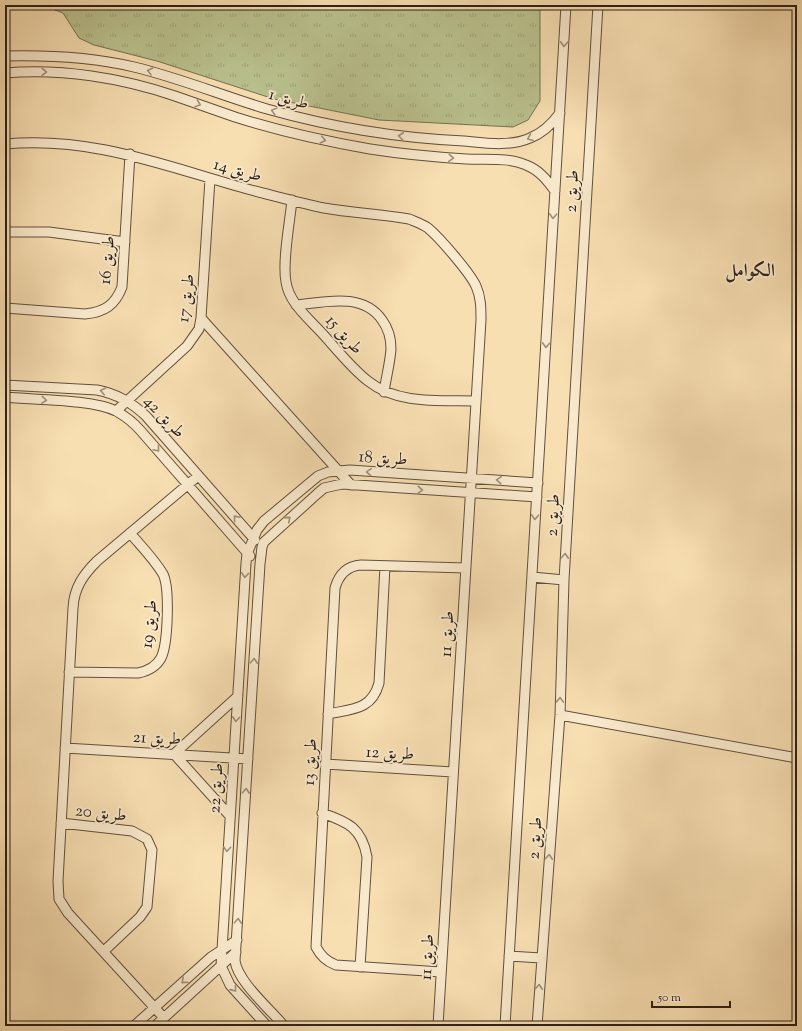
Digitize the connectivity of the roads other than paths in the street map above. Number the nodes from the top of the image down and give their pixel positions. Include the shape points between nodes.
1 (566, 5) edge
2 (598, 5) edge
3 (5, 56) edge
4 (5, 73) edge
5 (560, 113) junction
6 (5, 144) edge
7 (130, 154) junction
8 (210, 178) junction
9 (555, 191) junction
10 (292, 200) junction
11 (5, 232) edge
12 (125, 242) junction
13 (451, 253) joint
14 (296, 305) junction
15 (5, 308) edge
16 (201, 318) junction
17 (5, 385) edge
18 (384, 392) junction
19 (5, 397) edge
20 (127, 400) junction
21 (476, 401) junction
22 (116, 411) junction
23 (338, 471) junction
24 (198, 476) junction
25 (471, 478) junction
26 (538, 483) junction
27 (187, 485) junction
28 (351, 485) junction
29 (470, 493) junction
30 (537, 497) junction
31 (130, 533) junction
32 (253, 537) junction
33 (262, 547) junction
34 (247, 554) junction
35 (260, 564) junction
36 (385, 566) junction
37 (466, 568) junction
38 (532, 577) junction
39 (564, 580) junction
40 (69, 672) junction
41 (238, 696) junction
42 (328, 714) junction
43 (560, 715) junction
44 (65, 748) junction
45 (174, 754) junction
46 (234, 757) junction
47 (797, 758) edge
48 (248, 759) junction
49 (324, 764) junction
50 (453, 772) junction
51 (322, 813) junction
52 (230, 816) junction
53 (61, 824) junction
54 (237, 940) junction
55 (221, 949) junction
56 (104, 951) junction
57 (236, 952) junction
58 (509, 956) junction
59 (541, 958) junction
60 (221, 966) junction
61 (360, 967) junction
62 (441, 972) junction
63 (154, 1008) junction
64 (164, 1018) junction
65 (134, 1026) edge
66 (155, 1026) edge
67 (267, 1026) edge
68 (284, 1026) edge
69 (438, 1026) edge
70 (505, 1026) edge
71 (537, 1026) edge

1 -> 5 street, طريق 2
39 -> 2 street, طريق 2
5 -> 3 street, طريق 1 via 542,132 516,143 420,138 353,129 295,116 162,74 110,62 64,57
4 -> 9 street, طريق 1 via 75,74 125,83 268,127 365,148 435,157 513,160 538,171
5 - 9 street, طريق 2
6 - 7 street, طريق 14 via 73,144
7 - 8 street, طريق 14
7 - 12 street, طريق 16
8 - 10 street, طريق 14
8 - 16 street, طريق 17
9 -> 26 street, طريق 2
10 - 13 street, طريق 14 via 324,208 409,219 421,223
10 - 14 street, طريق 15 via 285,272 288,290
11 - 12 street via 50,232
12 - 15 street, طريق 16 via 122,287 116,301 109,307 98,313 86,314
13 - 21 street, طريق 11 via 476,286 480,303
14 - 18 street, طريق 15 via 360,374
14 - 18 street via 330,301 357,302 378,314 390,336 391,348
16 - 20 street, طريق 17 via 194,339
16 - 23 street
20 -> 17 street, طريق 42 via 97,390
18 - 21 street, طريق 15 via 412,399
19 -> 22 street, طريق 42 via 94,404
20 - 22 street, طريق 17
20 - 24 street, طريق 42 via 146,416
21 - 25 street, طريق 11
22 -> 27 street, طريق 42 via 133,422
25 -> 23 street, طريق 18
23 - 28 street
23 - 32 street, طريق 18 via 318,476 264,521
24 - 27 street
32 -> 24 street, طريق 42
26 -> 25 street, طريق 18
25 - 29 street, طريق 11
26 - 30 street, طريق 2
27 - 31 street
27 - 34 street, طريق 42
28 -> 29 street, طريق 18
33 -> 28 street, طريق 18 via 272,533 324,488
29 - 30 street, طريق 18
29 - 37 street, طريق 11
30 -> 38 street, طريق 2
31 - 40 street via 97,561 78,585 73,600
31 - 40 street, طريق 19 via 155,563 166,583 167,618 161,658 152,668 138,673
32 - 33 street, طريق 42
32 - 34 street, طريق 22
33 - 35 street, طريق 22
34 - 35 street, طريق 42
34 -> 41 street, طريق 22
48 -> 35 street, طريق 22
36 - 37 street, طريق 13
36 - 42 street via 379,683 376,692 365,705
36 - 42 street, طريق 13 via 351,567 337,581
37 - 50 street, طريق 11
38 - 39 street
38 - 58 street, طريق 2
43 -> 39 street, طريق 2
40 - 44 street
41 - 45 street
41 -> 46 street, طريق 22
42 - 49 street, طريق 13
43 - 47 street
59 -> 43 street, طريق 2
44 - 45 street, طريق 21
44 - 53 street
45 - 46 street, طريق 21
45 - 52 street
46 - 48 street, طريق 21
46 - 52 street, طريق 22
54 -> 48 street, طريق 22
49 - 50 street, طريق 12
49 - 51 street, طريق 13
50 - 62 street, طريق 11
51 - 61 street via 343,820 353,827 365,846 367,857
51 - 61 street, طريق 13 via 316,947 328,962 340,966
52 -> 55 street, طريق 22
53 - 56 street via 57,886 59,899 65,909
53 - 56 street, طريق 20 via 132,831 147,839 152,850 147,907
54 - 55 street
54 - 57 street, طريق 22
55 - 60 street, طريق 22
55 -> 63 street
56 - 63 street
57 - 60 street
57 - 68 street, طريق 22 via 235,961 239,973
58 - 59 street
58 - 70 street, طريق 2
71 -> 59 street, طريق 2
60 - 64 street
60 -> 67 street, طريق 22 via 230,985
61 - 62 street, طريق 13
62 - 69 street, طريق 11
63 - 64 street
63 - 65 street
64 - 66 street

